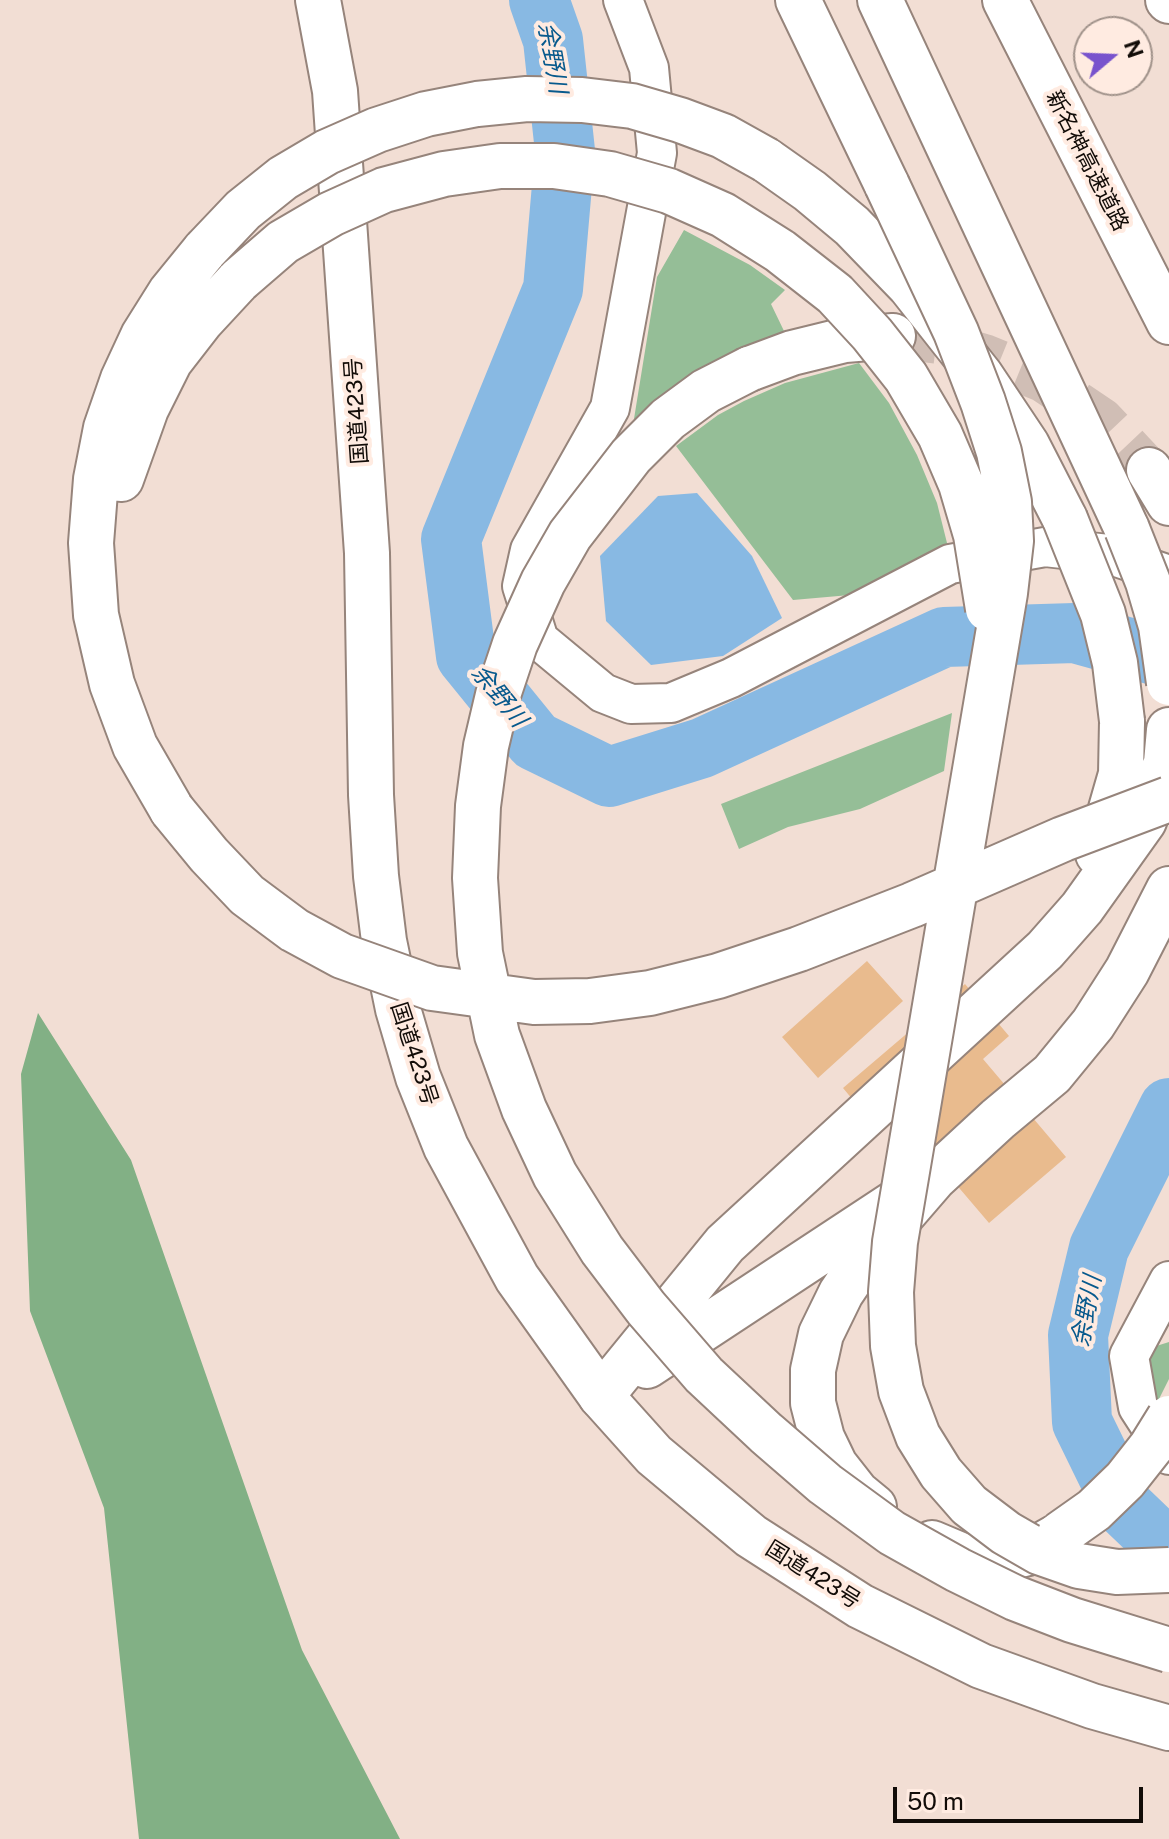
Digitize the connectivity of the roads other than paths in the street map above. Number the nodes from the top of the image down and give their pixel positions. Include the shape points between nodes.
1 (318, 0) edge
2 (623, 0) edge
3 (798, 0) edge
4 (880, 0) edge
5 (1005, 0) edge
6 (1167, 318) edge
7 (893, 336) tunnel mouth
8 (1169, 575) edge
9 (992, 667) junction
10 (1169, 683) edge
11 (112, 684) junction
12 (1168, 764) edge
13 (1169, 889) edge
14 (1045, 950) junction
15 (934, 1178) junction
16 (1169, 1281) edge
17 (601, 1396) junction
18 (1169, 1418) edge
19 (1169, 1455) edge
20 (1169, 1570) edge
21 (1169, 1650) edge
22 (1169, 1728) edge

1 - 17 highway, 国道423号 via 335,91 367,553 373,822 384,941 418,1077 446,1147 517,1278
2 - 8 street via 649,68 657,153 610,408 530,550 522,586 539,640 603,693 631,704 671,703 731,678 950,564 1045,547 1108,554
3 - 9 highway, bridge via 956,332 999,452 1011,541
4 - 10 highway, bridge via 1127,529 1161,626
5 - 6 highway, 新名神高速道路
7 - 21 highway, bridge via 845,340 792,353 693,400 631,456 570,535 543,582 515,644 495,708 478,806 480,953 497,1035 555,1175 602,1250 704,1375 766,1433 892,1533 944,1562 1072,1620
9 - 11 highway, bridge via 985,581 956,472 913,389 835,294 723,215 669,191 610,174 500,166 384,190 283,242 239,280 170,361 127,459 112,514 104,617
9 - 20 highway, bridge via 895,1242 893,1346 901,1391 918,1436 941,1473 969,1505 1006,1533 1079,1566 1117,1572
11 - 12 highway, bridge via 135,746 172,810 247,895 294,930 342,956 432,988 534,1002 650,993 799,949 1063,839
11 - 14 highway, bridge via 96,615 91,543 106,428 143,336 205,250 283,178 389,126 477,104 527,99 632,106 723,136 766,160 852,226 910,286 981,376 1027,445 1065,519 1103,614 1115,663 1121,774 1102,845 1076,903
12 - 14 highway via 1144,821
13 - 15 highway via 1093,1024 1052,1074
14 - 17 highway via 725,1244
15 - 17 highway
15 - 18 highway, bridge via 864,1259 821,1334 813,1403 835,1465 857,1493 882,1515 945,1550 997,1561 1028,1553 1094,1510 1125,1480
16 - 19 street via 1129,1356 1138,1407
17 - 22 highway, 国道423号 via 654,1455 751,1536 860,1606 981,1666

